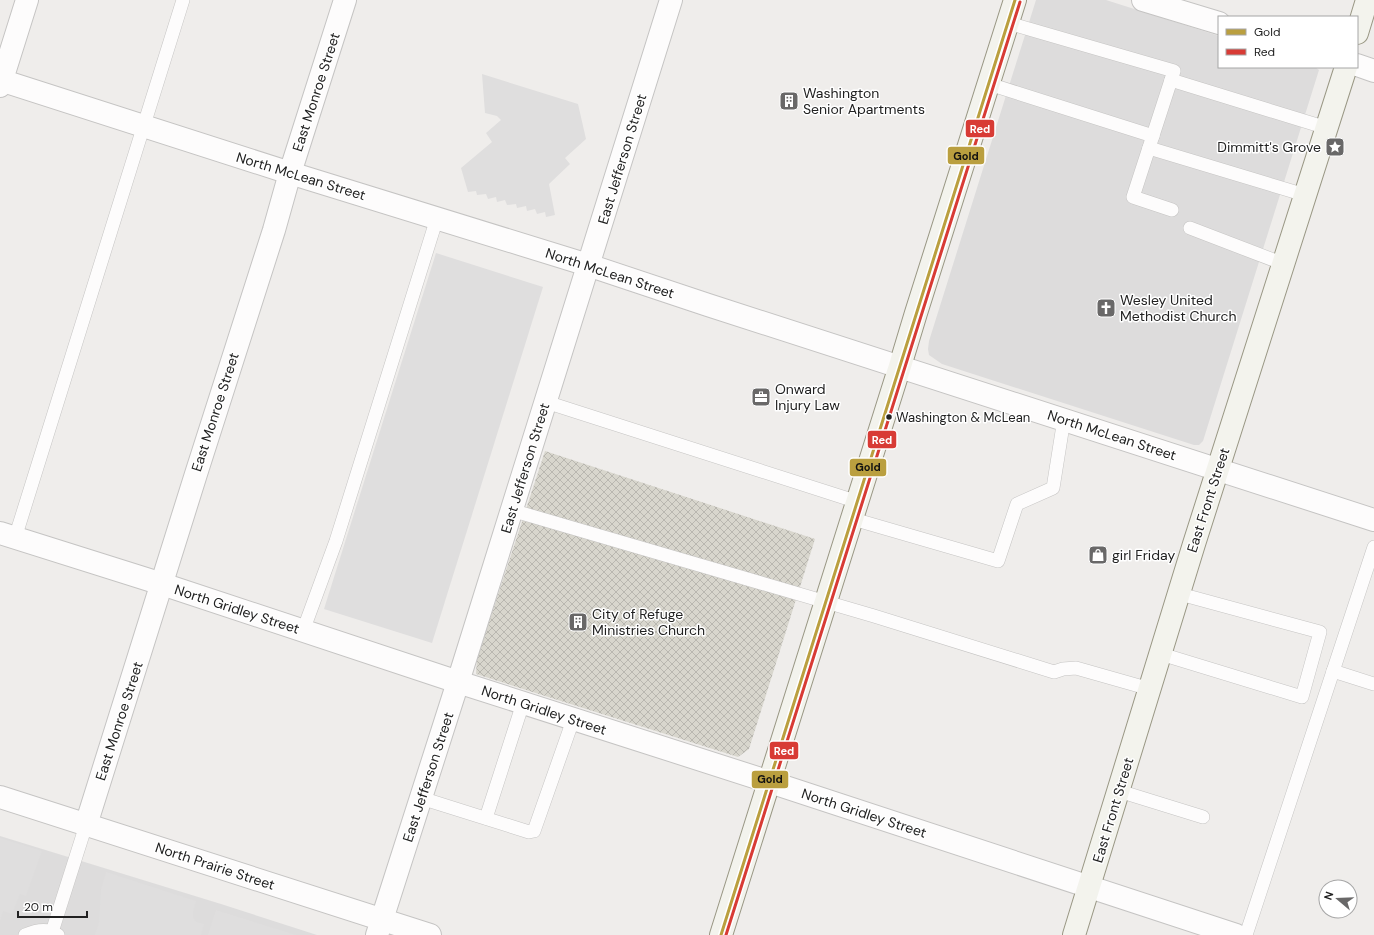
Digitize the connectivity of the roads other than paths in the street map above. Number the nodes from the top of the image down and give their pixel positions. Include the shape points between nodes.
1 (27, 0) edge
2 (183, 0) edge
3 (345, 0) edge
4 (671, 0) edge
5 (1015, 0) edge
6 (1143, 0) edge
7 (1367, 0) edge
8 (1218, 23) edge
9 (1008, 24) junction
10 (1358, 30) edge
11 (1358, 65) edge
12 (1346, 68) edge
13 (1374, 71) edge
14 (1171, 80) junction
15 (1, 82) edge
16 (989, 84) junction
17 (143, 126) junction
18 (1327, 128) junction
19 (1151, 142) junction
20 (290, 173) junction
21 (1305, 195) junction
22 (1172, 210) dead end
23 (437, 218) junction
24 (1190, 228) dead end
25 (1284, 264) junction
26 (588, 265) junction
27 (900, 366) junction
28 (546, 402) junction
29 (1064, 419) junction
30 (1218, 469) junction
31 (512, 510) junction
32 (855, 510) junction
33 (1374, 520) edge
34 (7, 535) edge
35 (1374, 547) edge
36 (162, 584) junction
37 (1180, 594) junction
38 (827, 602) junction
39 (303, 631) junction
40 (1161, 654) junction
41 (1333, 671) junction
42 (458, 682) junction
43 (1374, 684) edge
44 (1150, 689) junction
45 (523, 703) junction
46 (573, 720) junction
47 (770, 782) junction
48 (1119, 791) junction
49 (0, 797) edge
50 (421, 798) junction
51 (1203, 817) dead end
52 (486, 818) junction
53 (86, 825) junction
54 (1089, 887) junction
55 (379, 927) edge
56 (55, 934) edge
57 (25, 935) edge
58 (430, 935) edge
59 (721, 935) edge
60 (1074, 935) edge
61 (1236, 935) edge
62 (1246, 935) edge

1 - 15 street
2 - 17 lane
3 - 20 street, East Monroe Street
4 - 26 street, East Jefferson Street
5 - 9 street
6 - 8 street
7 - 10 street
9 - 14 lane via 1174,71
9 - 16 street
11 - 13 street
12 - 18 street, East Front Street
14 - 18 lane
14 - 19 lane
15 - 17 street, North McLean Street
16 - 19 lane
16 - 27 street
17 - 20 street, North McLean Street
17 - 34 lane
18 - 21 street, East Front Street
19 - 21 lane
19 - 22 lane via 1134,197
20 - 23 street, North McLean Street
20 - 36 street, East Monroe Street
21 - 25 street, East Front Street
23 - 26 street, North McLean Street
23 - 39 lane via 336,541
24 - 25 lane
25 - 30 street, East Front Street
26 - 27 street, North McLean Street
26 - 28 street, East Jefferson Street
27 - 29 street, North McLean Street
27 - 32 street
28 - 31 street, East Jefferson Street
28 - 32 lane
29 - 30 street, North McLean Street
29 - 32 lane via 1053,488 1017,504 998,561
30 - 33 street, North McLean Street
30 - 37 street, East Front Street
31 - 38 lane
31 - 42 street, East Jefferson Street
32 - 38 street
34 - 36 street, North Gridley Street
35 - 41 lane
36 - 39 street, North Gridley Street
36 - 53 street, East Monroe Street
37 - 40 street, East Front Street
37 - 40 lane via 1320,632 1302,697
38 - 44 lane via 1054,672 1063,668 1076,668
38 - 47 street
39 - 42 street, North Gridley Street
40 - 44 street, East Front Street
41 - 43 lane
41 - 62 lane
42 - 45 street, North Gridley Street
42 - 50 street, East Jefferson Street
44 - 48 street, East Front Street
45 - 46 street, North Gridley Street
45 - 52 lane
46 - 47 street, North Gridley Street
46 - 52 lane via 534,831 529,832
47 - 54 street, North Gridley Street
47 - 59 street
48 - 51 lane
48 - 54 street, East Front Street
49 - 53 street, North Prairie Street
50 - 52 lane
50 - 55 street, East Jefferson Street
53 - 55 street, North Prairie Street
53 - 56 lane
54 - 60 street, East Front Street
54 - 61 street, North Gridley Street
55 - 58 street, North Prairie Street
56 - 57 lane via 45,930

